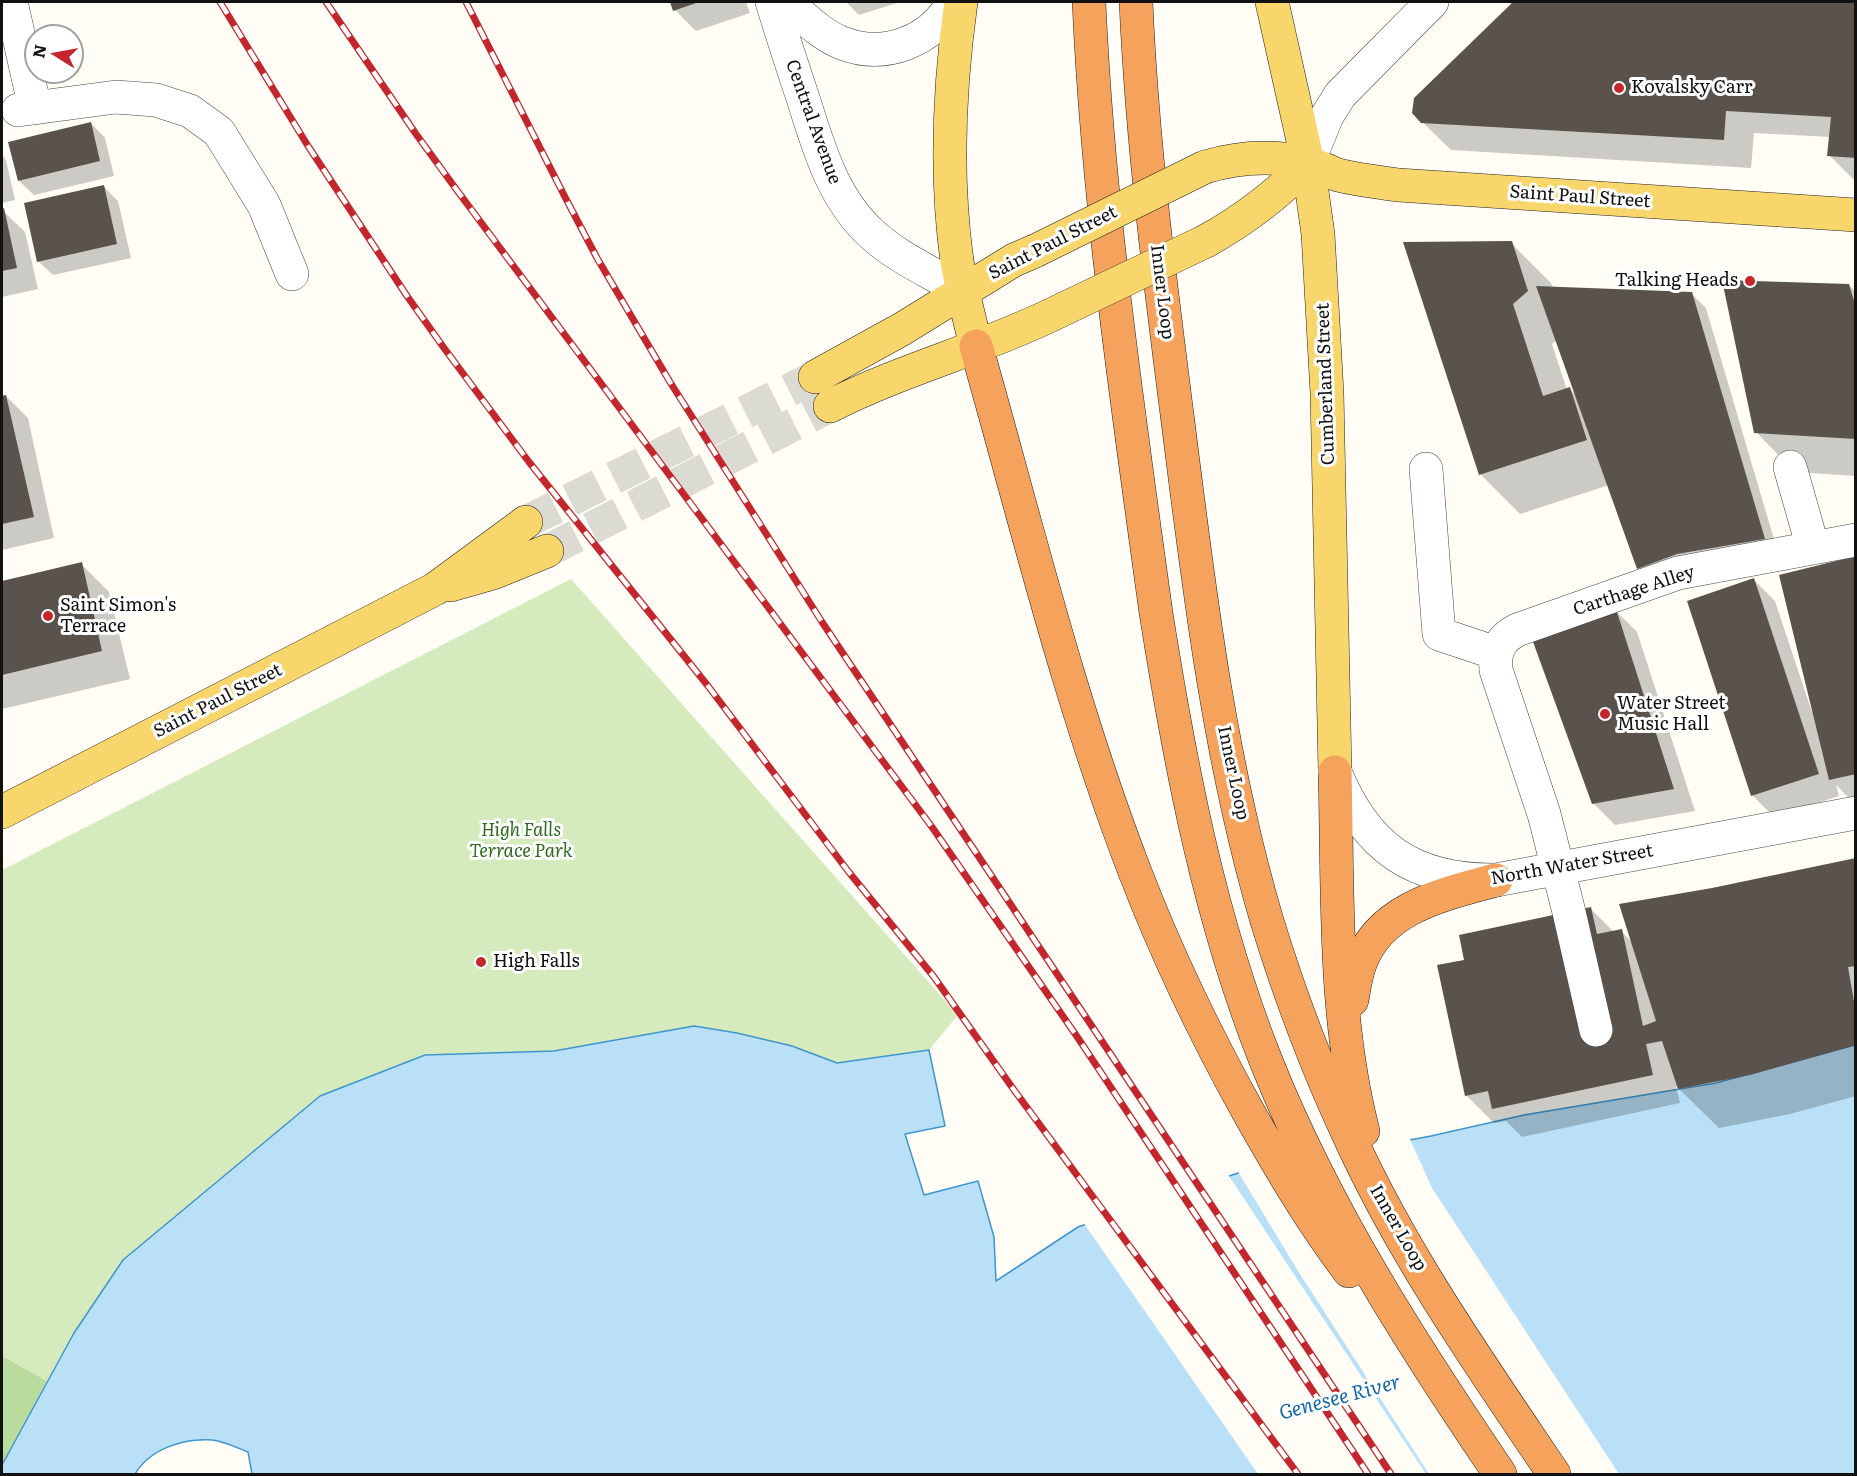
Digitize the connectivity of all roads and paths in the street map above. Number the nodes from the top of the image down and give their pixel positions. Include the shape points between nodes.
1 (11, 2) edge
2 (772, 2) edge
3 (786, 2) edge
4 (953, 2) edge
5 (961, 2) edge
6 (1089, 2) edge
7 (1136, 2) edge
8 (1272, 2) edge
9 (1432, 2) edge
10 (1308, 164) junction
11 (1856, 215) edge
12 (292, 274) dead end
13 (962, 291) junction
14 (976, 346) junction
15 (815, 377) tunnel mouth
16 (830, 406) tunnel mouth
17 (1790, 467) dead end
18 (1426, 469) dead end
19 (526, 522) tunnel mouth
20 (1856, 540) edge
21 (1814, 548) junction
22 (547, 551) tunnel mouth
23 (435, 589) junction
24 (1496, 653) junction
25 (1335, 772) junction
26 (2, 812) edge
27 (1856, 813) edge
28 (1558, 869) junction
29 (1496, 880) junction
30 (1596, 1030) dead end
31 (1348, 1049) junction
32 (1359, 1142) junction
33 (1448, 1397) junction
34 (1500, 1474) edge
35 (1554, 1474) edge

1 - 12 street via 26,109 116,97 156,100 190,111 219,132 264,205
2 - 13 street, Central Avenue via 817,140 843,198 872,235
3 - 4 street via 842,43 881,49 920,38 943,18
5 - 13 main road via 950,149 953,226
6 - 33 highway via 1106,223 1146,546 1191,806 1223,935 1265,1060 1298,1137 1379,1288
7 - 32 highway, Inner Loop via 1156,247 1193,537 1223,729 1270,929 1298,1010
8 - 10 main road, Cumberland Street
9 - 10 street via 1340,95
10 - 11 main road, Saint Paul Street via 1339,175 1398,185
10 - 13 main road, Saint Paul Street, bridge via 1251,158 1205,167 1014,260
10 - 14 main road, bridge via 1259,208 1206,242
10 - 25 main road, Cumberland Street via 1318,234 1325,339
13 - 14 main road
13 - 15 main road, Saint Paul Street
14 - 16 main road
14 - 33 highway via 1068,670 1135,872 1203,1023 1266,1144 1347,1269
17 - 21 street
18 - 24 street via 1439,634
19 - 23 main road, Saint Paul Street
20 - 21 street, Carthage Alley
21 - 24 street, Carthage Alley via 1678,573 1517,630 1503,639
22 - 23 main road, Saint Paul Street via 493,573
23 - 26 main road, Saint Paul Street
24 - 28 street via 1496,670
25 - 29 street, North Water Street via 1354,812 1397,856 1435,874
25 - 31 highway via 1341,970
27 - 28 street, North Water Street
28 - 29 street, North Water Street
28 - 30 street
29 - 31 highway via 1409,909 1379,931 1360,963 1350,1011
31 - 32 highway
32 - 35 highway, Inner Loop via 1414,1258
33 - 34 highway

